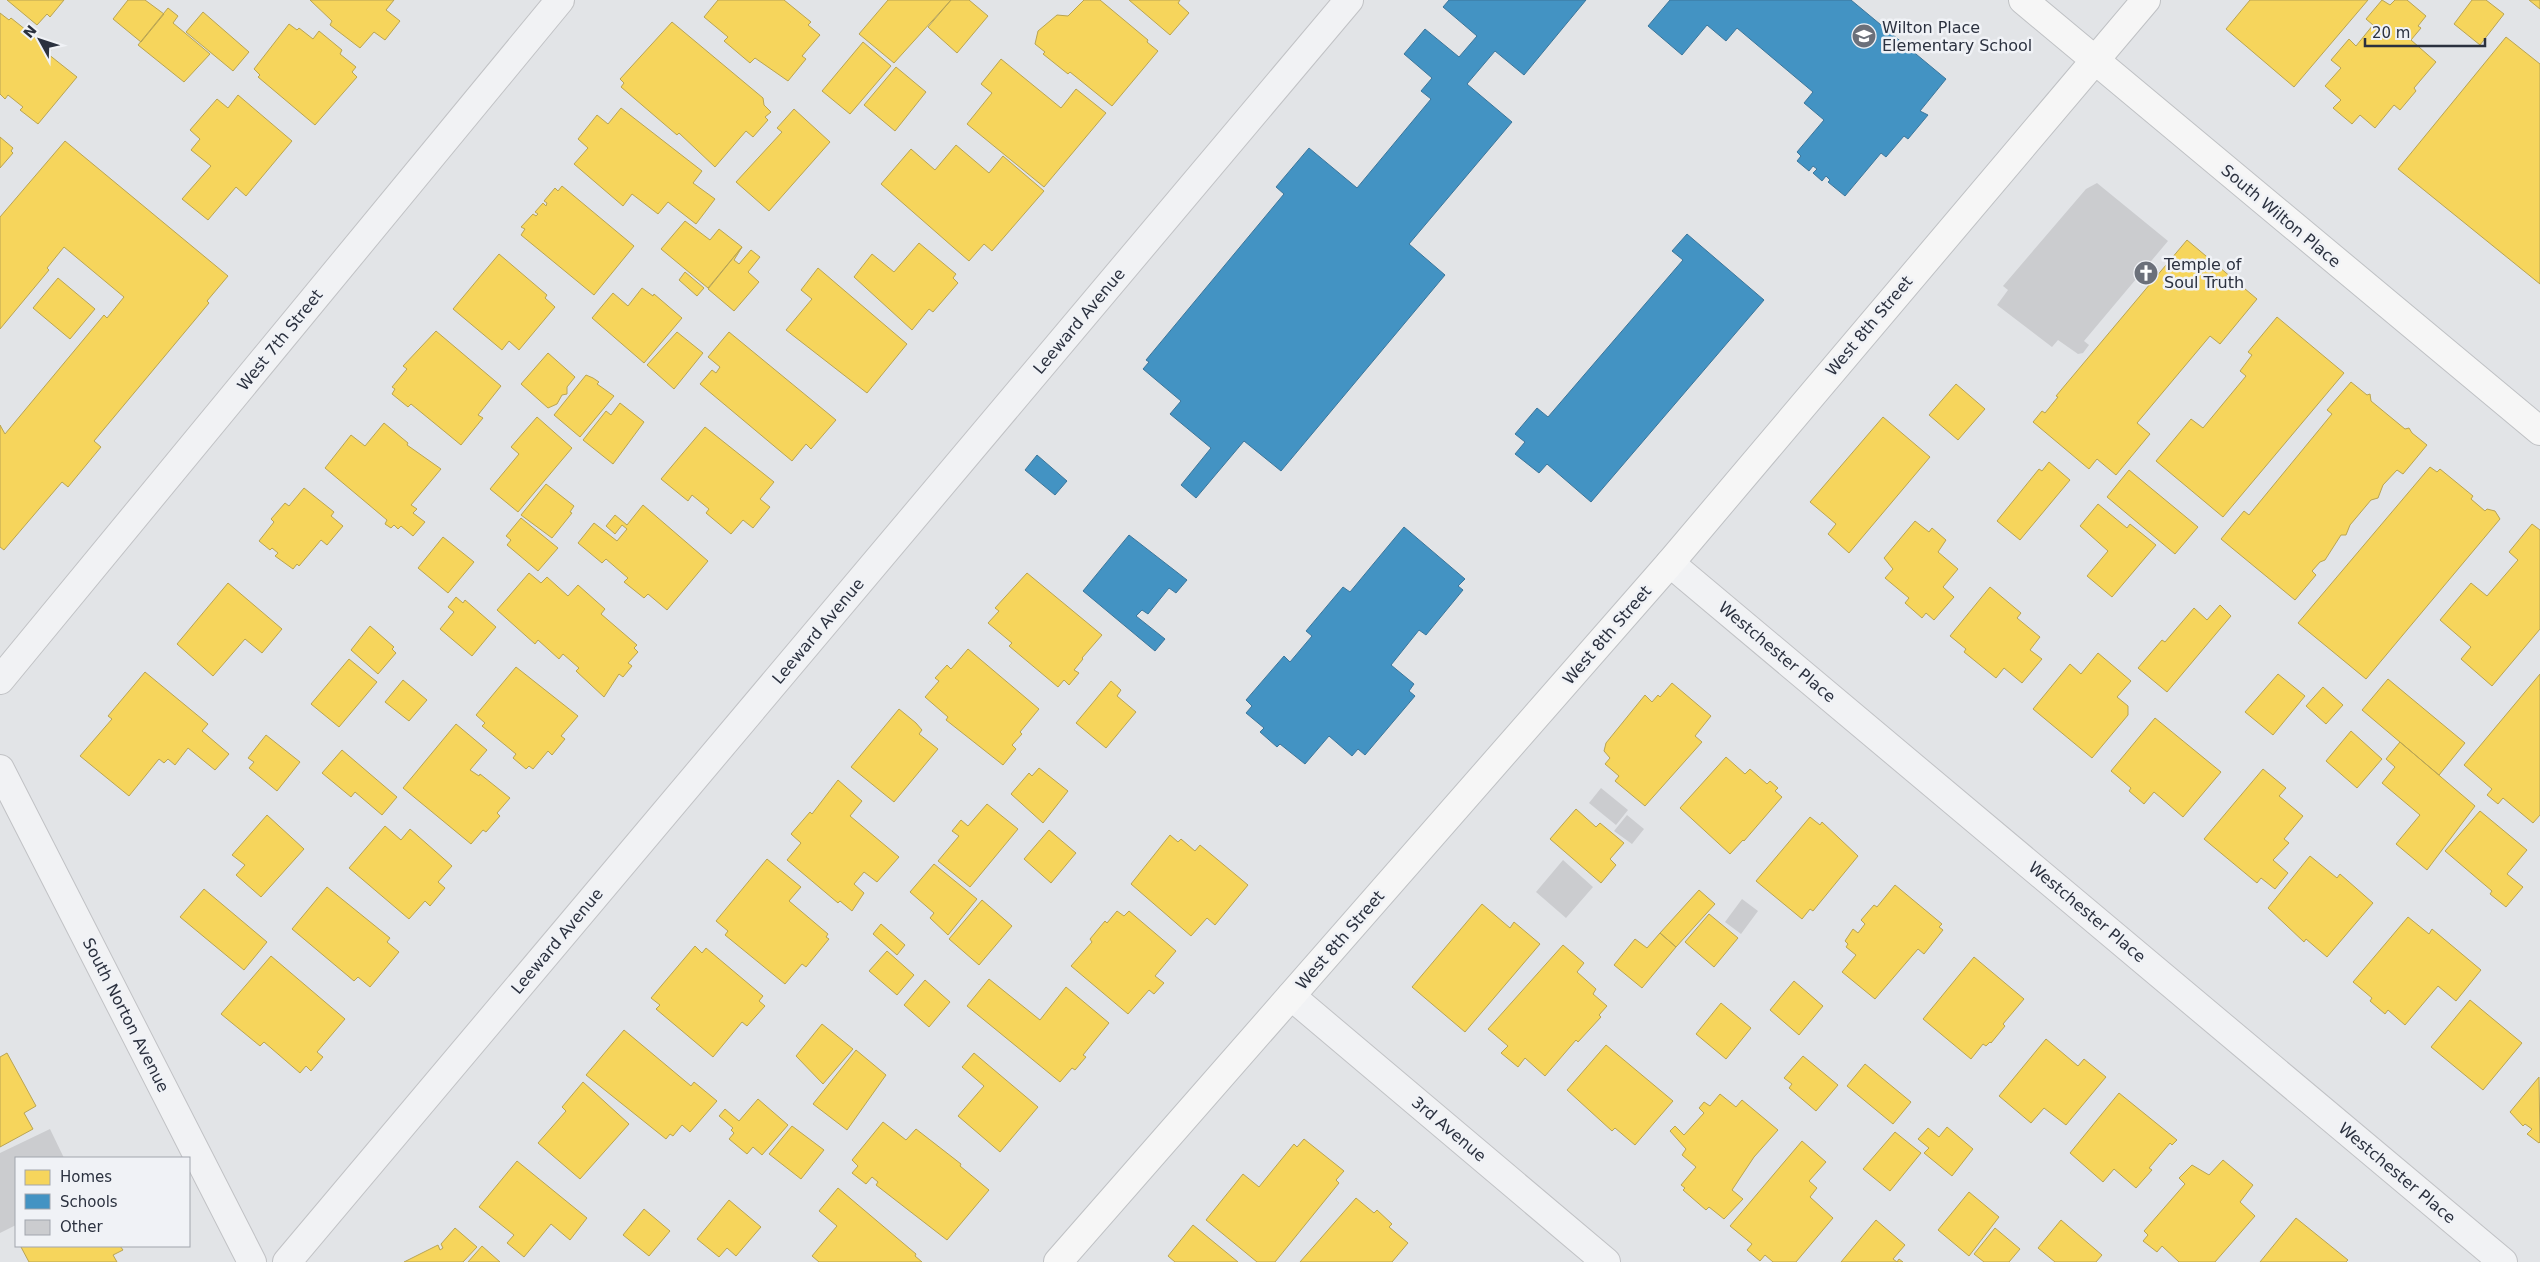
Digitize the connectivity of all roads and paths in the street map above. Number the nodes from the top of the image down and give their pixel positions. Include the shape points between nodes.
1 (560, 0) edge
2 (1349, 0) edge
3 (2023, 0) edge
4 (2146, 0) edge
5 (2094, 60) junction
6 (2540, 431) edge
7 (1670, 563) junction
8 (0, 680) edge
9 (0, 769) edge
10 (1291, 996) junction
11 (252, 1262) edge
12 (287, 1262) edge
13 (1058, 1262) edge
14 (1606, 1262) edge
15 (2503, 1262) edge

1 - 8 street, West 7th Street
2 - 12 street, Leeward Avenue
3 - 5 main road, South Wilton Place
4 - 5 main road, West 8th Street
5 - 6 main road, South Wilton Place
5 - 7 main road, West 8th Street
7 - 10 main road, West 8th Street
7 - 15 street, Westchester Place
9 - 11 street, South Norton Avenue
10 - 13 main road, West 8th Street
10 - 14 street, 3rd Avenue

